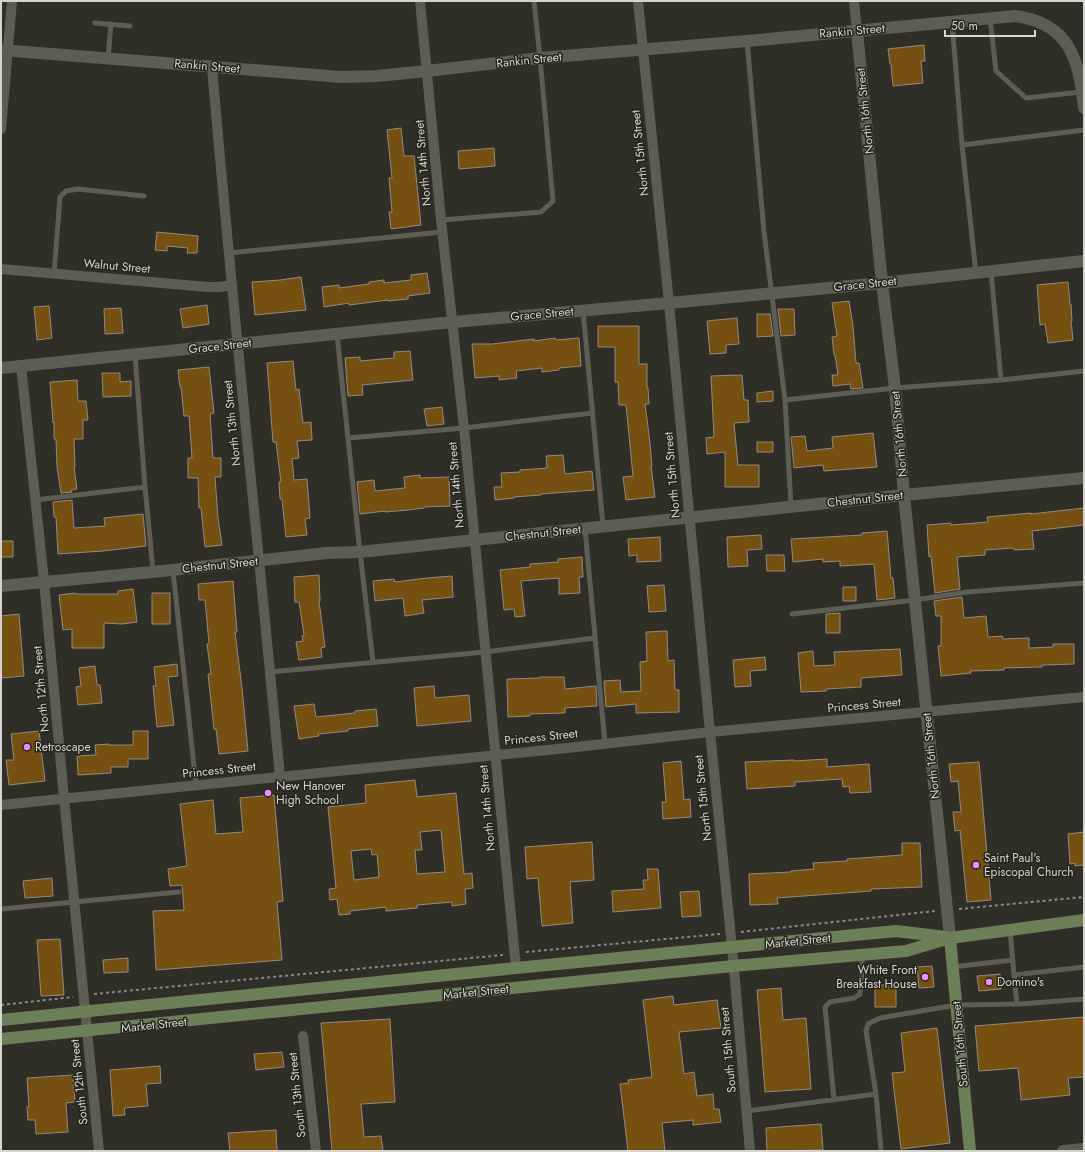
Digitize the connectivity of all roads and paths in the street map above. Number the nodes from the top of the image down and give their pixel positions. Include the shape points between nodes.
1 (12, 1) edge
2 (420, 1) edge
3 (534, 1) edge
4 (638, 1) edge
5 (854, 1) edge
6 (990, 18) junction
7 (952, 22) junction
8 (95, 23) dead end
9 (111, 24) junction
10 (130, 26) dead end
11 (857, 30) junction
12 (748, 41) junction
13 (642, 49) junction
14 (4, 50) edge
15 (108, 58) junction
16 (540, 58) junction
17 (212, 67) junction
18 (427, 71) junction
19 (1082, 92) junction
20 (2, 96) edge
21 (1084, 108) edge
22 (1, 129) edge
23 (1084, 130) edge
24 (962, 145) junction
25 (144, 196) dead end
26 (441, 220) junction
27 (442, 232) junction
28 (229, 254) junction
29 (1084, 261) edge
30 (1, 269) edge
31 (991, 271) junction
32 (976, 273) junction
33 (54, 274) junction
34 (882, 282) junction
35 (232, 285) junction
36 (772, 293) junction
37 (669, 303) junction
38 (583, 310) junction
39 (453, 322) junction
40 (337, 334) junction
41 (238, 344) junction
42 (135, 355) junction
43 (21, 365) junction
44 (1, 368) edge
45 (1084, 372) edge
46 (1001, 380) junction
47 (894, 388) junction
48 (785, 400) junction
49 (592, 413) junction
50 (464, 428) junction
51 (348, 438) junction
52 (1084, 478) edge
53 (145, 487) junction
54 (904, 495) junction
55 (35, 500) junction
56 (791, 507) junction
57 (688, 517) junction
58 (603, 526) junction
59 (585, 528) junction
60 (475, 540) junction
61 (360, 552) junction
62 (260, 560) junction
63 (173, 570) junction
64 (153, 572) junction
65 (44, 581) junction
66 (1084, 583) edge
67 (1, 586) edge
68 (915, 600) junction
69 (792, 614) dead end
70 (595, 638) junction
71 (485, 652) junction
72 (373, 662) junction
73 (270, 672) junction
74 (1084, 697) edge
75 (927, 712) junction
76 (710, 732) junction
77 (605, 744) junction
78 (496, 755) junction
79 (280, 777) junction
80 (196, 786) junction
81 (64, 798) junction
82 (1, 805) edge
83 (179, 892) dead end
84 (1084, 897) edge
85 (74, 902) junction
86 (1, 909) edge
87 (947, 910) junction
88 (1084, 920) edge
89 (1010, 930) junction
90 (730, 933) junction
91 (950, 938) junction
92 (732, 947) junction
93 (514, 953) junction
94 (862, 955) junction
95 (1013, 960) junction
96 (733, 966) junction
97 (952, 967) junction
98 (1084, 967) edge
99 (516, 968) junction
100 (1014, 975) junction
101 (83, 996) junction
102 (1084, 999) edge
103 (1017, 1004) junction
104 (1, 1005) edge
105 (956, 1005) junction
106 (84, 1011) junction
107 (1, 1020) edge
108 (87, 1031) junction
109 (303, 1036) dead end
110 (1, 1039) edge
111 (876, 1094) junction
112 (834, 1100) junction
113 (747, 1111) junction
114 (1084, 1149) edge
115 (99, 1151) edge
116 (316, 1151) edge
117 (750, 1151) edge
118 (881, 1151) edge
119 (970, 1151) edge
120 (1063, 1151) edge

1 - 14 street
2 - 18 street, North 14th Street
3 - 16 lane
4 - 13 street, North 15th Street
5 - 11 street, North 16th Street
6 - 7 street, Rankin Street
6 - 19 street, Rankin Street via 1028,18 1055,30 1072,52
6 - 19 lane via 996,71 1026,98
7 - 11 street, Rankin Street
7 - 24 lane
8 - 9 lane
9 - 10 lane
9 - 15 lane
11 - 12 street, Rankin Street
11 - 34 street, North 16th Street
12 - 13 street, Rankin Street
12 - 36 lane via 764,232
13 - 16 street, Rankin Street
13 - 37 street, North 15th Street
14 - 15 street, Rankin Street
14 - 20 street
15 - 17 street, Rankin Street
16 - 18 street, Rankin Street
16 - 26 lane via 553,201 541,212
17 - 18 street, Rankin Street via 341,77
17 - 28 street, North 13th Street
18 - 26 street, North 14th Street
19 - 21 street
20 - 22 street
23 - 24 lane
24 - 32 lane
25 - 33 lane via 78,189 66,191 60,198
26 - 27 street, North 14th Street
27 - 28 lane
27 - 39 street, North 14th Street
28 - 35 street, North 13th Street
29 - 31 street, Grace Street
30 - 33 street, Walnut Street
31 - 32 street, Grace Street
31 - 46 lane
32 - 34 street, Grace Street
33 - 35 street, Walnut Street via 208,287
34 - 36 street, Grace Street
34 - 47 street, North 16th Street
35 - 41 street, North 13th Street
36 - 37 street, Grace Street
36 - 48 lane
37 - 38 street, Grace Street
37 - 57 street, North 15th Street
38 - 39 street, Grace Street
38 - 49 lane
39 - 40 street, Grace Street
39 - 50 street, North 14th Street
40 - 41 street, Grace Street
40 - 51 lane
41 - 42 street, Grace Street
41 - 62 street, North 13th Street
42 - 43 street, Grace Street
42 - 53 lane
43 - 44 street, Grace Street
43 - 55 street, North 12th Street
45 - 46 lane
46 - 47 lane
47 - 48 lane
47 - 54 street, North 16th Street
48 - 56 lane
49 - 50 lane
49 - 58 lane
50 - 51 lane
50 - 60 street, North 14th Street
51 - 61 lane
52 - 54 street, Chestnut Street
53 - 55 lane
53 - 64 lane
54 - 56 street, Chestnut Street
54 - 68 street, North 16th Street
55 - 65 street, North 12th Street
56 - 57 street, Chestnut Street
57 - 58 street, Chestnut Street
57 - 76 street, North 15th Street
58 - 59 street, Chestnut Street
59 - 60 street, Chestnut Street
59 - 70 lane
60 - 61 street, Chestnut Street
60 - 71 street, North 14th Street
61 - 62 street, Chestnut Street
61 - 72 lane
62 - 63 street, Chestnut Street
62 - 73 street, North 13th Street
63 - 64 street, Chestnut Street
63 - 80 lane
64 - 65 street, Chestnut Street
65 - 67 street, Chestnut Street
65 - 81 street, North 12th Street
66 - 68 lane via 967,592
68 - 69 lane
68 - 75 street, North 16th Street
70 - 71 lane
70 - 77 lane
71 - 72 lane
71 - 78 street, North 14th Street
72 - 73 lane
73 - 79 street, North 13th Street
74 - 75 street, Princess Street
75 - 76 street, Princess Street
75 - 87 street, North 16th Street
76 - 77 street, Princess Street
76 - 90 street, North 15th Street
77 - 78 street, Princess Street
78 - 79 street, Princess Street
78 - 93 street, North 14th Street
79 - 80 street, Princess Street
80 - 81 street, Princess Street
81 - 82 street, Princess Street
81 - 85 street, North 12th Street
83 - 85 lane
84 - 87 path
85 - 86 lane
85 - 101 street, North 12th Street
87 - 90 path
87 - 91 street, North 16th Street
88 - 89 main road, Market Street
89 - 91 main road, Market Street
89 - 95 lane
90 - 92 street, North 15th Street
90 - 93 path
91 - 92 main road, Market Street via 896,931
91 - 94 main road, Market Street via 906,951
91 - 97 main road, South 16th Street
92 - 96 street, South 15th Street
92 - 99 main road, Market Street
93 - 99 street, North 14th Street
93 - 101 path
94 - 96 main road, Market Street
94 - 112 lane via 860,994 854,998 830,1002 825,1007
95 - 97 lane
95 - 100 lane
96 - 108 main road, Market Street
96 - 113 street, South 15th Street
97 - 105 main road, South 16th Street
98 - 100 lane
99 - 106 main road, Market Street
100 - 103 lane
101 - 104 path
101 - 106 street, North 12th Street
102 - 103 lane
103 - 105 lane
105 - 111 lane via 880,1018 868,1024 866,1032
105 - 119 main road, South 16th Street
106 - 107 main road, Market Street
106 - 108 street, South 12th Street
108 - 110 main road, Market Street
108 - 115 street, South 12th Street
109 - 116 street, South 13th Street
111 - 112 lane
111 - 118 lane
112 - 113 lane
113 - 117 street, South 15th Street
114 - 120 street

